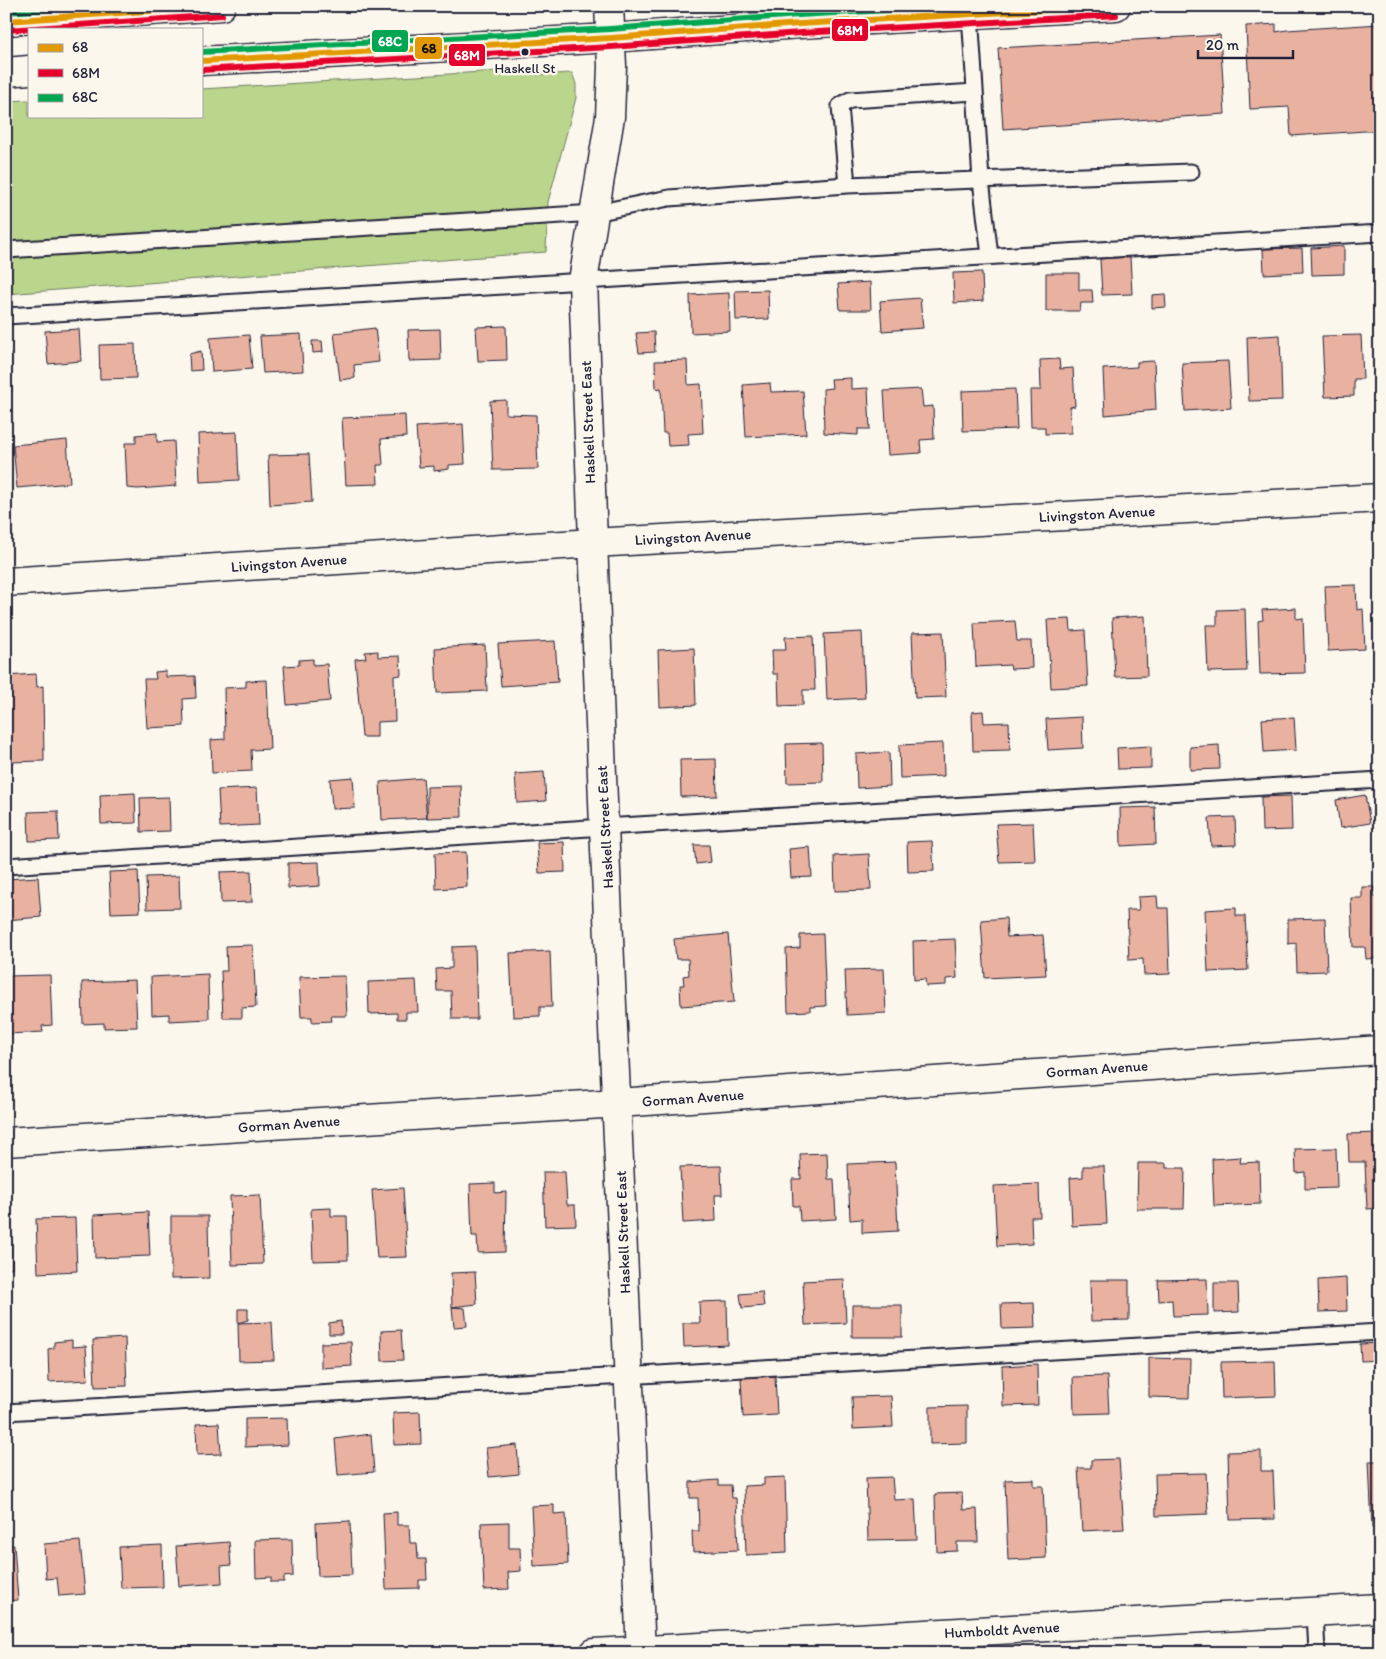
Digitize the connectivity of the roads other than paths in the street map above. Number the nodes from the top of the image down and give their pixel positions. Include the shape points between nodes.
1 (221, 6) edge
2 (609, 6) edge
3 (1116, 6) edge
4 (177, 8) edge
5 (970, 14) junction
6 (6, 22) edge
7 (611, 38) junction
8 (202, 61) edge
9 (28, 70) edge
10 (6, 72) edge
11 (975, 92) junction
12 (1191, 172) dead end
13 (981, 180) junction
14 (847, 186) junction
15 (595, 213) junction
16 (1380, 233) edge
17 (6, 250) edge
18 (990, 256) junction
19 (583, 280) junction
20 (6, 316) edge
21 (1380, 498) edge
22 (593, 543) junction
23 (6, 582) edge
24 (1380, 780) edge
25 (604, 827) junction
26 (6, 866) edge
27 (1380, 1050) edge
28 (618, 1103) junction
29 (6, 1142) edge
30 (1380, 1332) edge
31 (628, 1377) junction
32 (6, 1412) edge
33 (1380, 1608) edge
34 (1314, 1612) junction
35 (641, 1651) edge
36 (594, 1653) edge
37 (1317, 1653) edge

1 - 4 street
2 - 7 street, Haskell Street East
3 - 5 street
4 - 6 street
5 - 7 street
5 - 11 lane
7 - 8 street
7 - 15 street, Haskell Street East via 610,117
9 - 10 street
11 - 13 lane
11 - 14 lane via 850,100 840,106
12 - 13 lane
13 - 14 lane
13 - 18 lane
14 - 15 lane via 669,198
15 - 17 lane
15 - 19 street, Haskell Street East
16 - 18 lane
18 - 19 lane
19 - 20 lane
19 - 22 street, Haskell Street East
21 - 22 street, Livingston Avenue
22 - 23 street, Livingston Avenue
22 - 25 street, Haskell Street East
24 - 25 lane
25 - 26 lane
25 - 28 street, Haskell Street East
27 - 28 street, Gorman Avenue
28 - 29 street, Gorman Avenue
28 - 31 street, Haskell Street East
30 - 31 lane
31 - 32 lane
31 - 35 street, Haskell Street East
33 - 34 street, Humboldt Avenue
34 - 35 street, Humboldt Avenue
34 - 37 lane
35 - 36 street, Humboldt Avenue

